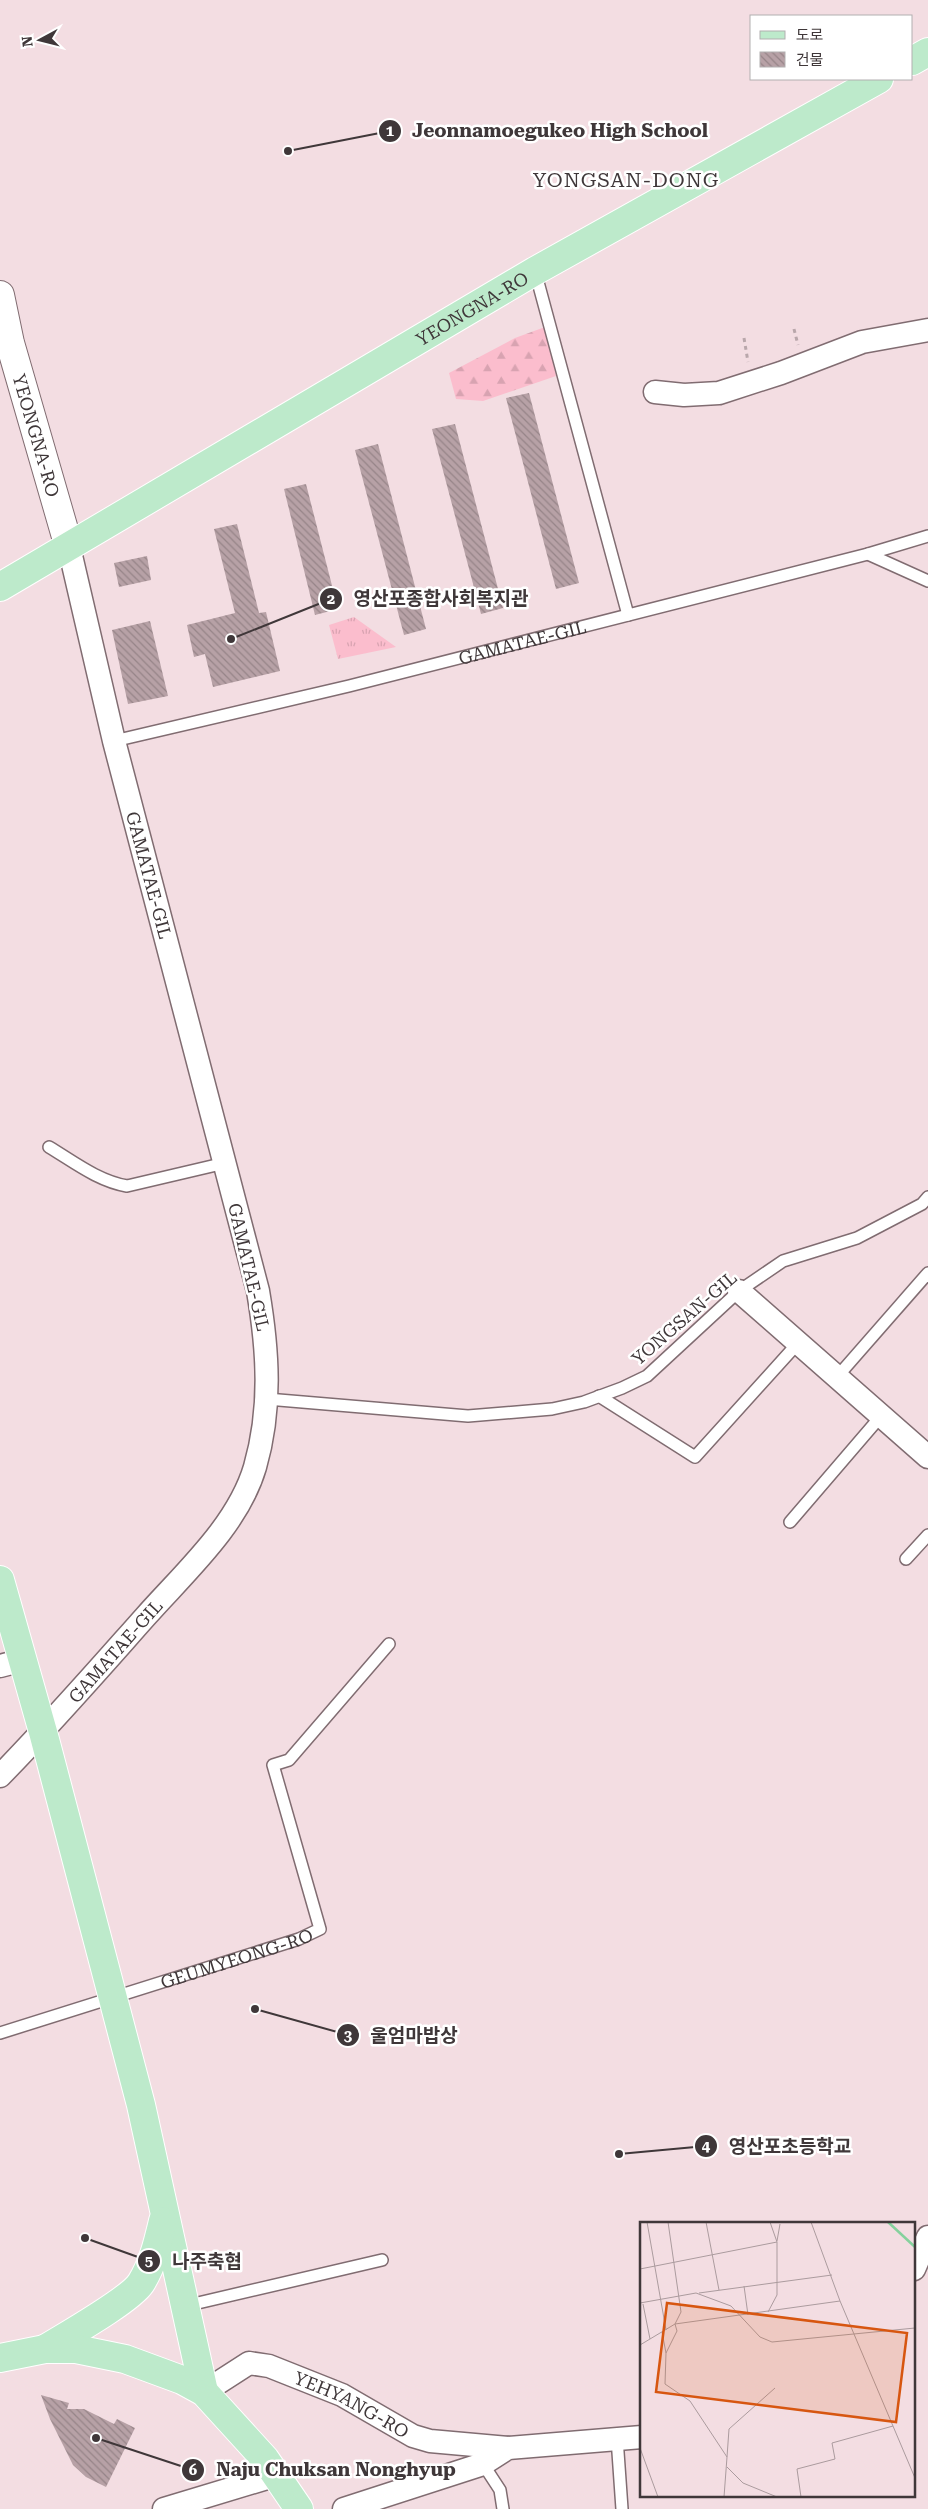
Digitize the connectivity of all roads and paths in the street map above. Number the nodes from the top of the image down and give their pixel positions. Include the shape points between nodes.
1 (928, 52) edge
2 (913, 60) edge
3 (877, 80) edge
4 (536, 271) junction
5 (0, 295) edge
6 (928, 330) edge
7 (655, 392) dead end
8 (928, 536) edge
9 (69, 547) junction
10 (868, 554) junction
11 (928, 582) edge
12 (0, 587) edge
13 (628, 615) junction
14 (114, 741) junction
15 (50, 1147) dead end
16 (224, 1163) junction
17 (928, 1196) edge
18 (928, 1273) edge
19 (739, 1292) junction
20 (798, 1343) junction
21 (837, 1377) junction
22 (599, 1396) junction
23 (268, 1399) junction
24 (881, 1416) junction
25 (928, 1457) edge
26 (790, 1522) dead end
27 (928, 1535) edge
28 (906, 1559) dead end
29 (0, 1580) edge
30 (389, 1644) dead end
31 (11, 1663) edge
32 (43, 1732) junction
33 (0, 1776) edge
34 (113, 1996) junction
35 (0, 2033) edge
36 (165, 2214) junction
37 (928, 2238) edge
38 (382, 2260) dead end
39 (916, 2265) edge
40 (185, 2306) junction
41 (45, 2349) junction
42 (0, 2358) edge
43 (204, 2392) junction
44 (640, 2437) edge
45 (617, 2438) junction
46 (508, 2448) junction
47 (483, 2464) junction
48 (277, 2475) junction
49 (164, 2509) edge
50 (299, 2509) edge
51 (344, 2509) edge
52 (503, 2509) edge
53 (622, 2509) edge

1 - 2 main road
3 - 4 main road, YEONGNA-RO
4 - 9 main road, YEONGNA-RO
4 - 13 lane
5 - 9 street, YEONGNA-RO via 10,343
6 - 7 street via 862,342 719,393 684,395
8 - 10 lane, GAMATAE-GIL
9 - 12 main road, YEONGNA-RO
9 - 14 street, GAMATAE-GIL
10 - 11 lane
10 - 13 lane, GAMATAE-GIL
13 - 14 lane, GAMATAE-GIL via 349,686
14 - 16 street, GAMATAE-GIL
15 - 16 lane via 112,1184 126,1186
16 - 23 street, GAMATAE-GIL via 258,1291 266,1336
17 - 19 lane, YONGSAN-GIL via 922,1204 857,1238 783,1261
18 - 21 lane
19 - 20 street
19 - 22 lane, YONGSAN-GIL via 647,1376
20 - 21 street
20 - 22 lane via 695,1457
21 - 24 street
22 - 23 lane, YONGSAN-GIL via 558,1408 468,1416
23 - 32 street, GAMATAE-GIL via 255,1468 235,1510 213,1540
24 - 25 street
24 - 26 lane
27 - 28 lane
29 - 31 main road
30 - 34 lane, GEUMYEONG-RO via 289,1760 273,1765 320,1929 299,1939
31 - 32 main road
32 - 33 street, GAMATAE-GIL
32 - 34 main road
34 - 35 lane
34 - 36 main road
36 - 40 main road
36 - 41 main road via 154,2258 140,2284 126,2297
37 - 39 street
38 - 40 lane
40 - 43 main road
41 - 42 main road
41 - 43 main road via 76,2348 124,2359 182,2380
43 - 46 street, YEHYANG-RO via 249,2363 268,2366 342,2395 413,2436 430,2441
43 - 48 main road
44 - 45 street, YEHYANG-RO
45 - 46 street, YEHYANG-RO
45 - 53 lane
46 - 47 street
47 - 51 street
47 - 52 lane via 500,2490
48 - 49 street
48 - 50 main road

